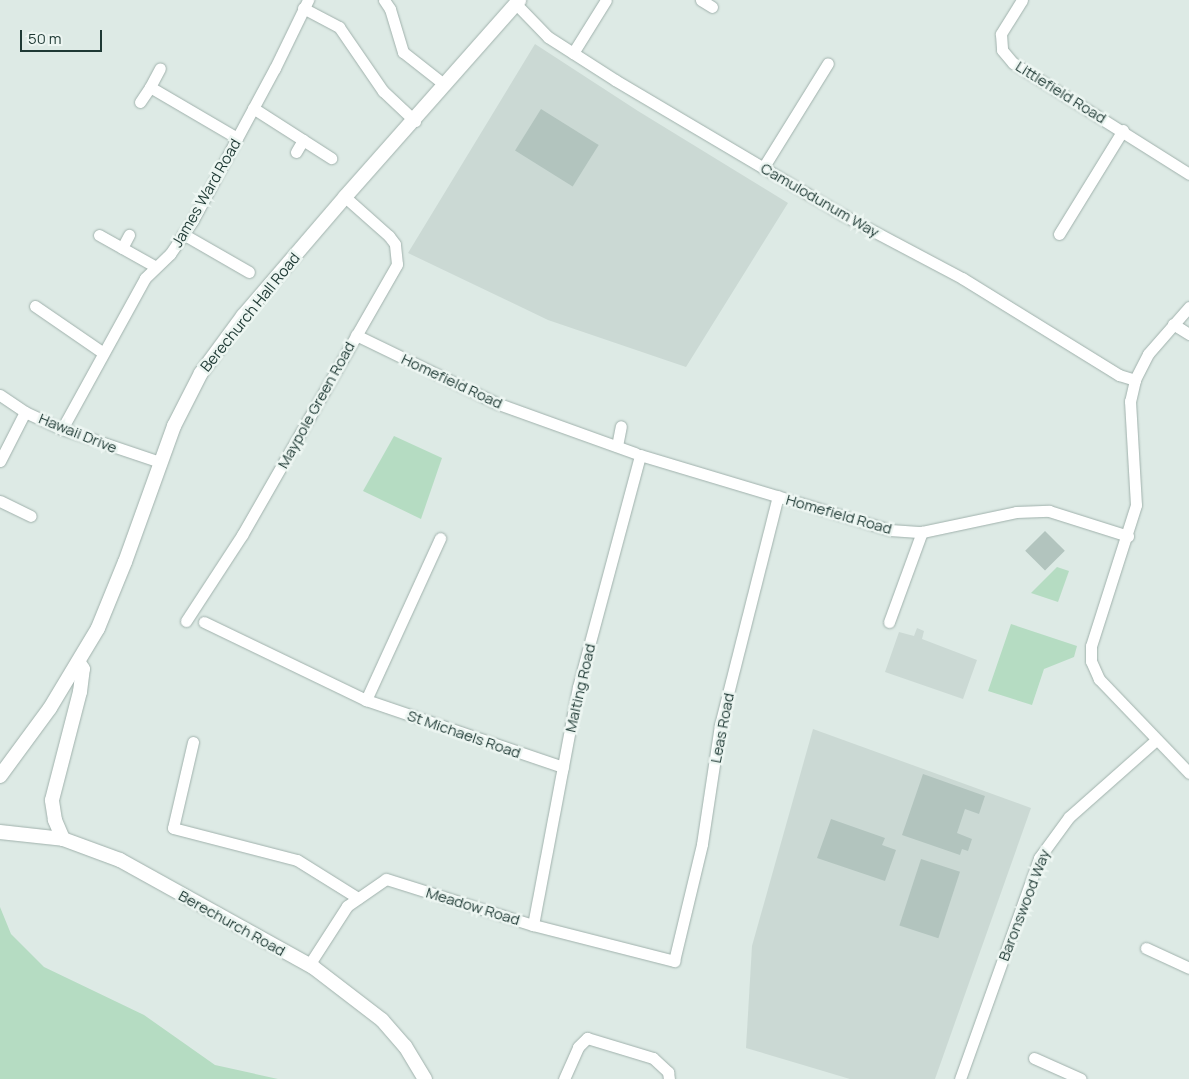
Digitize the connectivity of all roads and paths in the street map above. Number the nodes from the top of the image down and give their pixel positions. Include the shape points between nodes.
1 (384, 0) edge
2 (606, 0) edge
3 (701, 0) edge
4 (1022, 0) edge
5 (517, 2) edge
6 (305, 4) edge
7 (712, 7) dead end
8 (573, 53) junction
9 (828, 63) dead end
10 (160, 68) dead end
11 (445, 85) junction
12 (150, 87) junction
13 (140, 102) dead end
14 (253, 108) junction
15 (415, 121) junction
16 (1123, 130) junction
17 (237, 138) junction
18 (303, 140) junction
19 (296, 152) dead end
20 (331, 158) dead end
21 (763, 168) junction
22 (1189, 174) edge
23 (345, 197) junction
24 (183, 234) junction
25 (1059, 234) dead end
26 (99, 235) dead end
27 (129, 235) dead end
28 (122, 248) junction
29 (156, 267) junction
30 (249, 272) dead end
31 (35, 306) dead end
32 (1189, 307) edge
33 (1173, 324) junction
34 (1189, 334) edge
35 (356, 335) junction
36 (102, 352) junction
37 (1135, 380) junction
38 (0, 394) edge
39 (25, 412) junction
40 (621, 426) dead end
41 (62, 429) junction
42 (617, 446) junction
43 (637, 454) junction
44 (0, 461) edge
45 (160, 462) junction
46 (778, 496) junction
47 (0, 501) edge
48 (31, 516) dead end
49 (922, 532) junction
50 (1128, 536) junction
51 (440, 538) dead end
52 (186, 621) dead end
53 (204, 622) dead end
54 (890, 622) dead end
55 (79, 662) junction
56 (366, 700) junction
57 (1155, 741) junction
58 (193, 742) dead end
59 (563, 768) junction
60 (1189, 773) edge
61 (0, 776) edge
62 (0, 832) edge
63 (63, 839) junction
64 (358, 898) junction
65 (533, 925) junction
66 (1146, 948) dead end
67 (674, 961) joint
68 (309, 965) junction
69 (1189, 968) edge
70 (1034, 1058) dead end
71 (425, 1079) edge
72 (564, 1079) edge
73 (669, 1079) edge
74 (960, 1079) edge
75 (1081, 1079) edge

1 - 11 street via 390,9 403,52
2 - 8 street
3 - 7 street
4 - 16 street, Littlefield Road via 1001,34 1002,50 1013,63
5 - 8 street, Camulodunum Way via 548,37
5 - 11 street, Berechurch Hall Road
6 - 14 street, James Ward Road
6 - 15 street via 339,27 383,91
8 - 21 street, Camulodunum Way
9 - 21 street
10 - 12 street
11 - 15 street, Berechurch Hall Road
12 - 13 street
12 - 17 street
14 - 17 street, James Ward Road
14 - 18 street
15 - 23 street, Berechurch Hall Road
16 - 22 street, Littlefield Road
16 - 25 street, Littlefield Road
17 - 24 street, James Ward Road
18 - 19 street
18 - 20 street
21 - 37 street, Camulodunum Way via 962,278 1119,375
23 - 35 street, Maypole Green Road via 390,236 397,253 397,264
23 - 45 street, Berechurch Hall Road via 243,316 206,365 186,400
24 - 29 street, James Ward Road
24 - 30 street
26 - 28 street
27 - 28 street
28 - 29 street
29 - 36 street, James Ward Road via 145,278
31 - 36 street
32 - 33 street
33 - 34 street
33 - 37 street via 1148,354
35 - 42 street, Homefield Road via 496,403
35 - 52 street, Maypole Green Road via 242,536
36 - 41 street, James Ward Road
37 - 50 street via 1130,401 1136,505
38 - 39 street, Hawaii Drive
39 - 41 street, Hawaii Drive
39 - 44 street
40 - 42 street
41 - 45 street, Hawaii Drive
42 - 43 street, Homefield Road
43 - 46 street, Homefield Road
43 - 59 street, Malting Road via 578,687
45 - 55 street, Berechurch Hall Road via 125,562 98,628
46 - 49 street, Homefield Road via 890,530
46 - 67 street, Leas Road via 720,725 702,844
47 - 48 street
49 - 50 street, Homefield Road via 1016,512 1049,511
49 - 54 street
50 - 57 street via 1091,646 1091,661 1099,679
51 - 56 street
53 - 56 street, St Michaels Road
55 - 61 street, Berechurch Hall Road
55 - 63 street via 83,669 80,692 52,800 55,820
56 - 59 street, St Michaels Road
57 - 60 street via 1176,757
57 - 74 street, Baronswood Way via 1073,814 1039,858
58 - 64 street via 173,828 297,860
59 - 65 street, Malting Road
62 - 63 street, Berechurch Road
63 - 68 street, Berechurch Road via 120,860
64 - 65 street, Meadow Road via 386,879
64 - 68 street, Meadow Road via 347,906
65 - 67 street, Meadow Road
66 - 69 street
68 - 71 street, Berechurch Road via 382,1020 405,1046
70 - 75 street
72 - 73 street via 578,1048 587,1038 653,1058 668,1072

